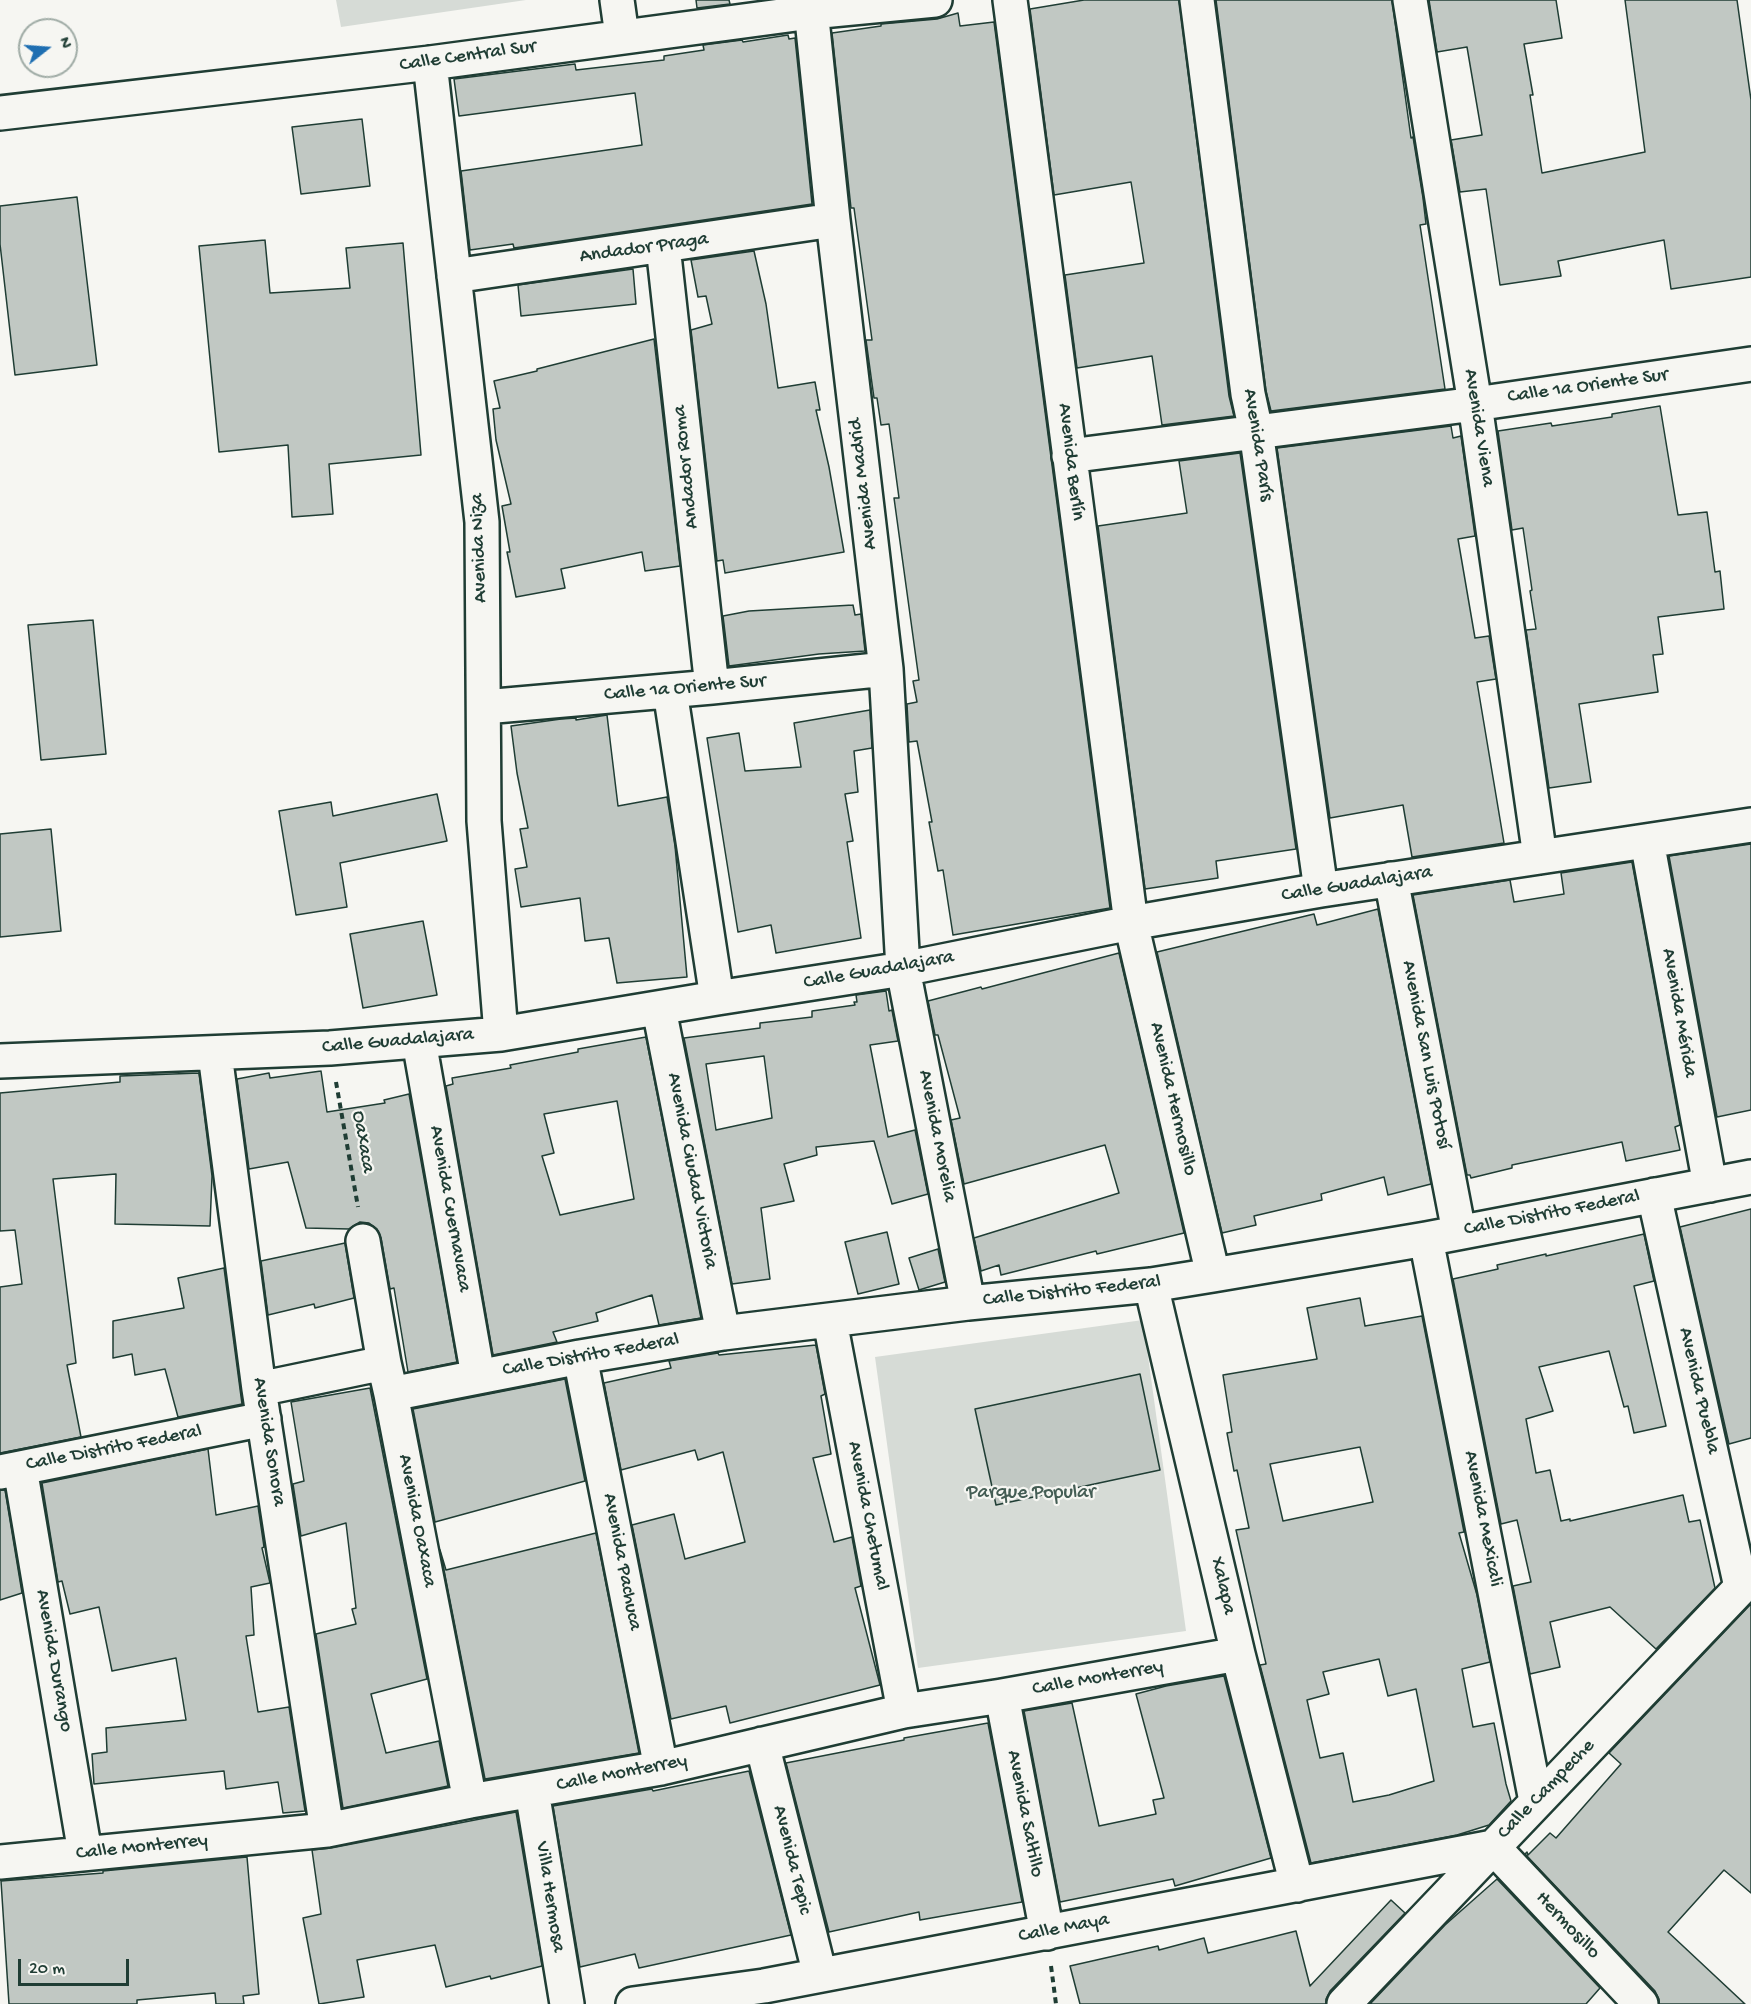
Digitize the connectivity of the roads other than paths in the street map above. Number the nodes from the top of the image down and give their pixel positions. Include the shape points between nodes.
1 (617, 0) edge
2 (935, 0) edge
3 (1010, 0) edge
4 (1197, 0) edge
5 (1410, 0) edge
6 (811, 6) edge
7 (622, 36) junction
8 (430, 63) junction
9 (0, 113) edge
10 (833, 220) junction
11 (663, 246) junction
12 (454, 276) junction
13 (1751, 364) edge
14 (1475, 404) junction
15 (1256, 431) junction
16 (1069, 456) junction
17 (886, 669) junction
18 (712, 687) junction
19 (670, 690) junction
20 (484, 707) junction
21 (1751, 825) edge
22 (1647, 841) junction
23 (1540, 857) junction
24 (1391, 879) junction
25 (1321, 890) junction
26 (1131, 923) junction
27 (903, 969) junction
28 (717, 998) junction
29 (659, 1009) junction
30 (501, 1034) junction
31 (419, 1041) junction
32 (215, 1054) junction
33 (0, 1061) edge
34 (1751, 1177) edge
35 (1710, 1185) junction
36 (1654, 1195) junction
37 (1459, 1232) junction
38 (1426, 1239) junction
39 (363, 1240) road end
40 (1213, 1275) junction
41 (1150, 1285) junction
42 (968, 1303) junction
43 (830, 1321) junction
44 (723, 1333) junction
45 (580, 1357) junction
46 (384, 1363) junction
47 (478, 1376) junction
48 (391, 1394) junction
49 (261, 1404) junction
50 (10, 1470) edge
51 (1746, 1582) edge
52 (1238, 1654) junction
53 (1002, 1696) junction
54 (904, 1711) junction
55 (762, 1744) junction
56 (661, 1768) junction
57 (532, 1791) junction
58 (470, 1801) junction
59 (1536, 1801) junction
60 (327, 1830) junction
61 (1493, 1847) junction
62 (85, 1853) junction
63 (0, 1862) edge
64 (1297, 1886) junction
65 (1047, 1933) junction
66 (820, 1975) junction
67 (765, 1995) edge
68 (567, 2004) edge
69 (633, 2004) edge
70 (1344, 2004) edge
71 (1641, 2004) edge

1 - 7 street
2 - 6 street, Calle Central Sur
3 - 16 street, Avenida Berlín
4 - 15 street, Avenida París
5 - 14 street, Avenida Viena
6 - 7 street, Calle Central Sur
6 - 10 street, Avenida Madrid
7 - 8 street, Calle Central Sur
8 - 9 street, Calle Central Sur
8 - 12 street, Avenida Niza
10 - 11 street, Andador Praga
10 - 17 street, Avenida Madrid
11 - 12 street, Andador Praga
11 - 18 street, Andador Roma
12 - 20 street, Avenida Niza via 482,522
13 - 14 street, Calle 1a Oriente Sur
14 - 15 street, Calle 1a Oriente Sur
14 - 23 street, Avenida Viena
15 - 16 street, Calle 1a Oriente Sur
15 - 25 street, Avenida París
16 - 26 street, Avenida Berlín
17 - 18 street, Calle 1a Oriente Sur
17 - 27 street, Avenida Madrid
18 - 19 street, Calle 1a Oriente Sur
19 - 20 street, Calle 1a Oriente Sur
19 - 28 street
20 - 30 street, Avenida Niza via 484,821
21 - 22 street, Calle Guadalajara
22 - 23 street, Calle Guadalajara
22 - 35 street, Avenida Mérida
23 - 24 street, Calle Guadalajara
24 - 25 street, Calle Guadalajara
24 - 37 street, Avenida San Luis Potosí
25 - 26 street, Calle Guadalajara
26 - 27 street, Calle Guadalajara
26 - 40 street, Avenida Hermosillo
27 - 28 street, Calle Guadalajara
27 - 42 street, Avenida Morelia
28 - 29 street, Calle Guadalajara
29 - 30 street, Calle Guadalajara
29 - 44 street, Avenida Ciudad Victoria
30 - 31 street, Calle Guadalajara
31 - 32 street, Calle Guadalajara
31 - 47 street, Avenida Cuernavaca
32 - 33 street, Calle Guadalajara
32 - 49 street, Avenida Sonora
34 - 35 street, Calle Distrito Federal
35 - 36 street, Calle Distrito Federal
36 - 37 street, Calle Distrito Federal
36 - 51 street, Avenida Puebla
37 - 38 street, Calle Distrito Federal
38 - 40 street, Calle Distrito Federal
38 - 59 street, Avenida Mexicali
39 - 46 street, Avenida Oaxaca
40 - 41 street, Calle Distrito Federal
41 - 42 street, Calle Distrito Federal
41 - 52 street, Xalapa
42 - 43 street, Calle Distrito Federal
43 - 44 street, Calle Distrito Federal
43 - 54 street, Avenida Chetumal
44 - 45 street, Calle Distrito Federal
45 - 47 street, Calle Distrito Federal
45 - 56 street, Avenida Pachuca
46 - 48 street, Avenida Oaxaca
46 - 49 street, Calle Distrito Federal
47 - 48 street, Calle Distrito Federal
48 - 58 street, Avenida Oaxaca
49 - 50 street, Calle Distrito Federal
49 - 60 street, Avenida Sonora
50 - 62 street, Avenida Durango
51 - 59 street, Calle Campeche
52 - 53 street, Calle Monterrey
52 - 64 street, Xalapa
53 - 54 street, Calle Monterrey
53 - 65 street, Avenida Saltillo
54 - 55 street, Calle Monterrey
55 - 56 street, Calle Monterrey
55 - 66 street, Avenida Tepic
56 - 57 street, Calle Monterrey
57 - 58 street, Calle Monterrey
57 - 68 street, Villa Hermosa
58 - 60 street, Calle Monterrey
59 - 61 street, Calle Campeche
60 - 62 street, Calle Monterrey
61 - 64 street, Calle Maya
61 - 70 street, Calle Campeche
61 - 71 street, Hermosillo
62 - 63 street, Calle Monterrey
64 - 65 street, Calle Maya
65 - 66 street, Calle Maya
66 - 67 street, Calle Maya
67 - 69 street, Calle Maya

